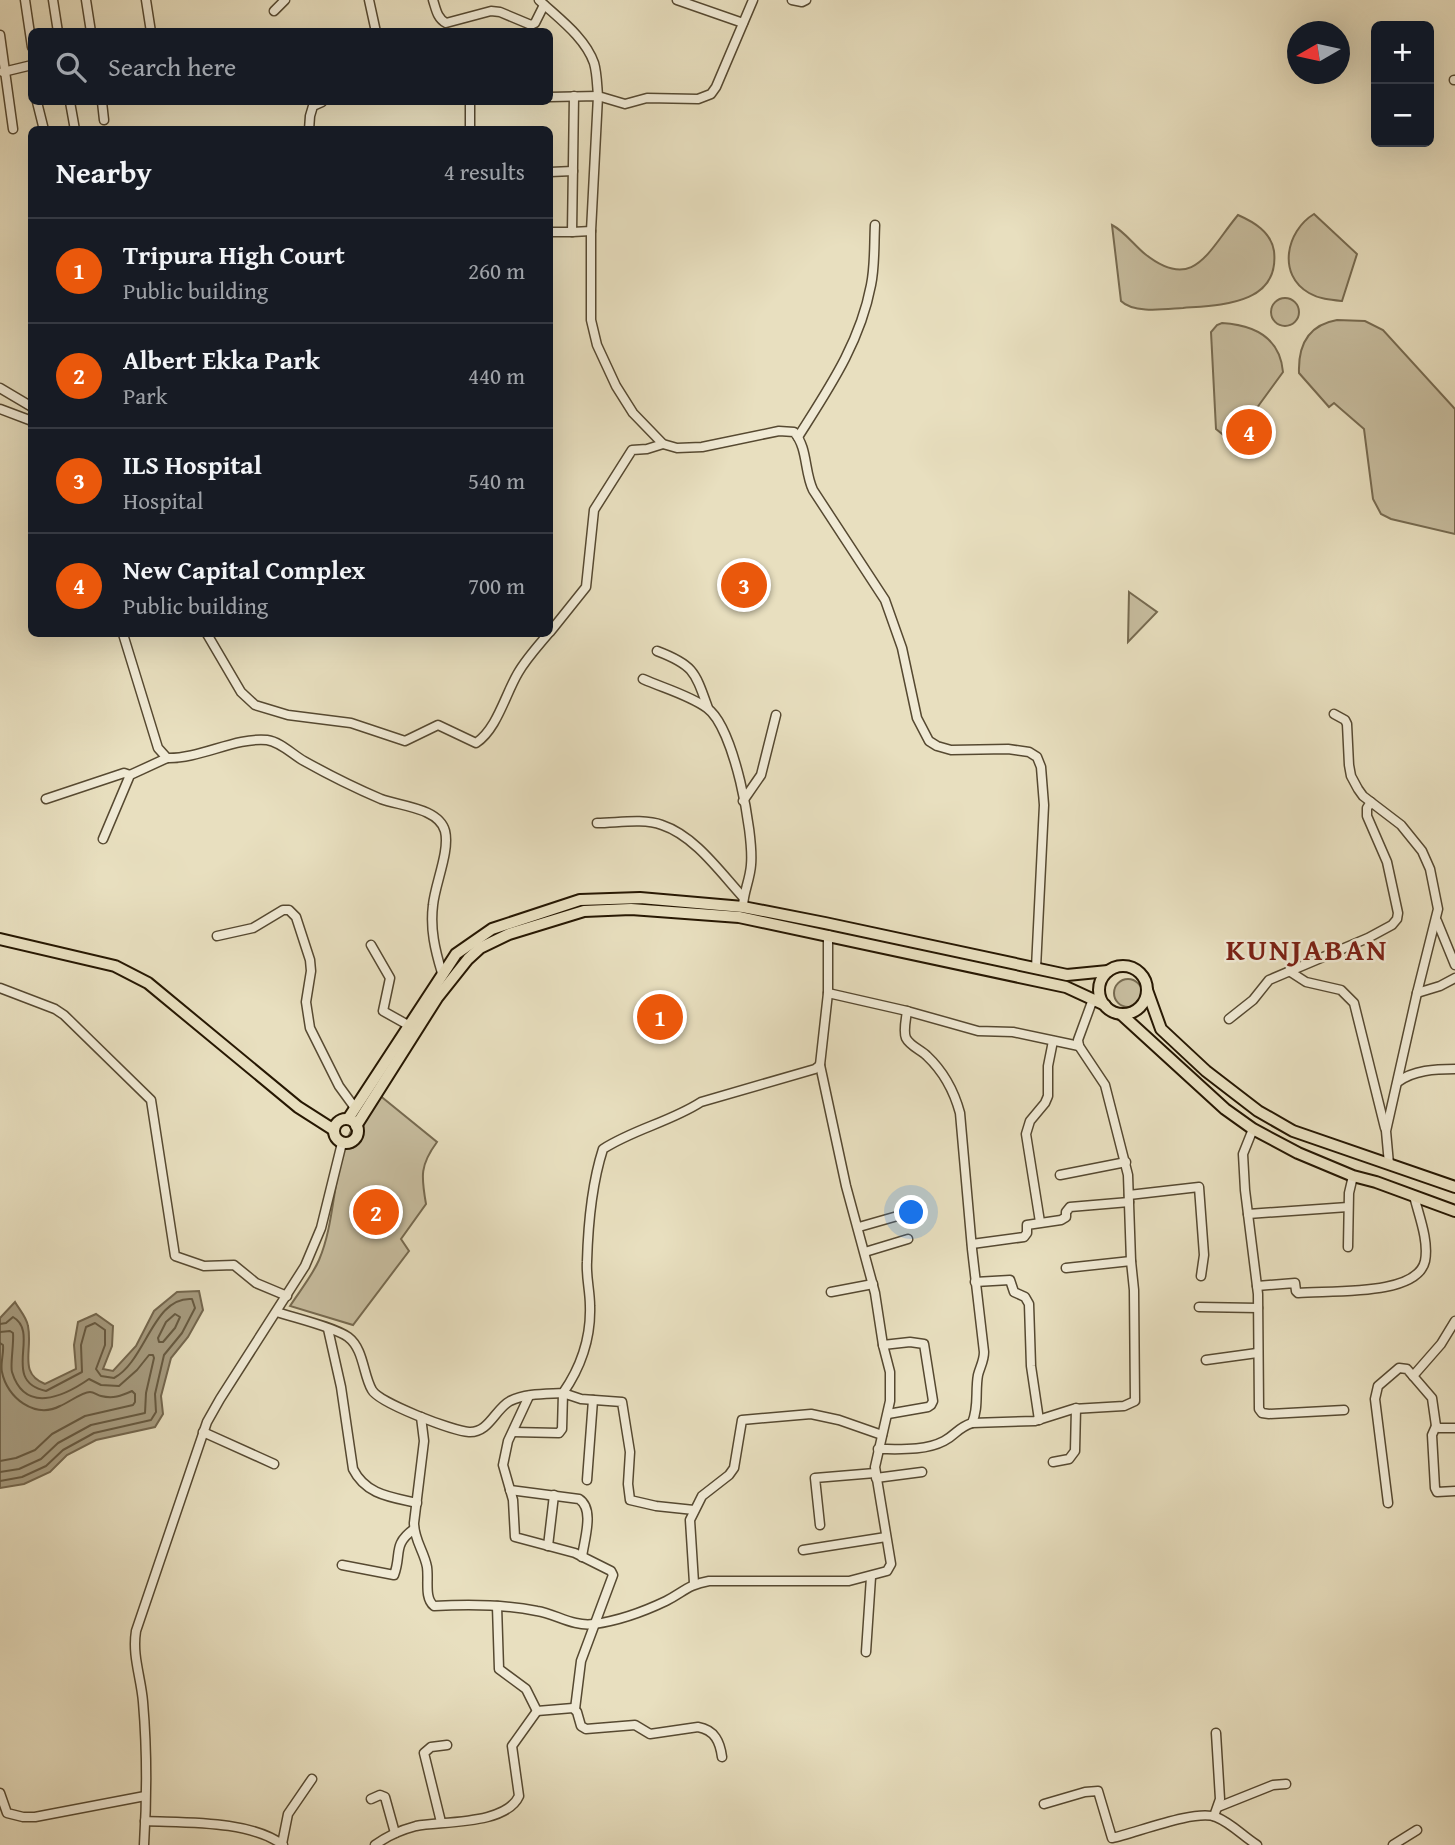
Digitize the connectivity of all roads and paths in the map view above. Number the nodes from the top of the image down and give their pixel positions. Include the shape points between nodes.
1 (25, 0) edge
2 (53, 0) edge
3 (86, 0) edge
4 (146, 0) edge
5 (285, 0) edge
6 (369, 0) edge
7 (433, 0) edge
8 (677, 0) edge
9 (753, 0) edge
10 (792, 0) edge
11 (806, 0) edge
12 (542, 2) edge
13 (274, 11) dead end
14 (743, 23) junction
15 (29, 28) edge
16 (57, 28) edge
17 (90, 28) edge
18 (150, 28) edge
19 (375, 28) edge
20 (0, 35) edge
21 (28, 66) edge
22 (2, 72) edge
23 (574, 96) junction
24 (598, 96) junction
25 (553, 97) edge
26 (38, 105) edge
27 (71, 105) edge
28 (102, 105) edge
29 (315, 105) edge
30 (470, 105) edge
31 (104, 120) dead end
32 (43, 126) edge
33 (74, 126) edge
34 (309, 126) edge
35 (470, 126) edge
36 (13, 128) dead end
37 (573, 171) junction
38 (553, 172) edge
39 (875, 225) dead end
40 (591, 231) junction
41 (553, 232) edge
42 (572, 232) junction
43 (0, 388) edge
44 (28, 405) edge
45 (0, 409) edge
46 (28, 420) edge
47 (798, 437) junction
48 (663, 444) junction
49 (553, 628) edge
50 (124, 637) edge
51 (208, 637) edge
52 (546, 637) edge
53 (657, 651) dead end
54 (643, 679) dead end
55 (708, 708) junction
56 (1334, 714) dead end
57 (776, 715) dead end
58 (167, 758) junction
59 (130, 775) junction
60 (46, 799) dead end
61 (743, 801) junction
62 (1371, 802) junction
63 (597, 823) dead end
64 (103, 839) dead end
65 (743, 902) junction
66 (1437, 921) junction
67 (828, 935) junction
68 (216, 936) dead end
69 (0, 939) edge
70 (371, 945) dead end
71 (1455, 965) edge
72 (1036, 968) junction
73 (1108, 971) junction
74 (1289, 971) junction
75 (442, 973) junction
76 (1455, 978) edge
77 (0, 988) edge
78 (1147, 990) junction
79 (828, 993) junction
80 (1417, 993) junction
81 (1093, 999) junction
82 (1105, 1005) junction
83 (907, 1011) junction
84 (1121, 1014) junction
85 (1229, 1020) dead end
86 (408, 1025) junction
87 (1054, 1041) junction
88 (1079, 1045) junction
89 (820, 1065) junction
90 (1455, 1069) edge
91 (1398, 1082) junction
92 (355, 1108) junction
93 (352, 1122) junction
94 (1253, 1129) junction
95 (334, 1130) junction
96 (1386, 1131) junction
97 (342, 1143) junction
98 (1126, 1162) junction
99 (1389, 1164) junction
100 (1060, 1175) dead end
101 (1353, 1176) junction
102 (1455, 1187) edge
103 (1414, 1196) junction
104 (1129, 1198) junction
105 (1349, 1207) junction
106 (922, 1209) dead end
107 (1455, 1211) edge
108 (1248, 1214) junction
109 (1040, 1222) junction
110 (859, 1227) junction
111 (908, 1239) dead end
112 (971, 1244) junction
113 (1348, 1247) dead end
114 (865, 1252) junction
115 (1131, 1261) junction
116 (1066, 1268) dead end
117 (1201, 1276) dead end
118 (975, 1282) junction
119 (873, 1284) junction
120 (1257, 1286) junction
121 (831, 1292) dead end
122 (287, 1296) junction
123 (1199, 1307) dead end
124 (1258, 1308) junction
125 (277, 1312) junction
126 (1455, 1321) edge
127 (328, 1329) junction
128 (883, 1345) junction
129 (1258, 1353) junction
130 (1206, 1360) dead end
131 (1413, 1376) junction
132 (563, 1393) junction
133 (529, 1396) junction
134 (593, 1400) junction
135 (1076, 1408) junction
136 (1344, 1410) dead end
137 (888, 1414) junction
138 (421, 1417) junction
139 (1039, 1420) junction
140 (972, 1423) junction
141 (1436, 1426) junction
142 (1455, 1428) edge
143 (203, 1432) junction
144 (513, 1432) junction
145 (882, 1435) junction
146 (878, 1449) junction
147 (1053, 1462) dead end
148 (274, 1464) dead end
149 (922, 1472) dead end
150 (875, 1475) junction
151 (587, 1480) dead end
152 (510, 1490) junction
153 (1455, 1491) edge
154 (554, 1495) junction
155 (416, 1503) junction
156 (1388, 1503) dead end
157 (694, 1510) junction
158 (820, 1525) dead end
159 (414, 1529) junction
160 (886, 1538) junction
161 (548, 1546) junction
162 (803, 1550) dead end
163 (582, 1557) junction
164 (342, 1566) dead end
165 (871, 1577) junction
166 (694, 1583) junction
167 (498, 1606) junction
168 (594, 1625) junction
169 (866, 1653) dead end
170 (575, 1709) junction
171 (537, 1711) junction
172 (1216, 1733) dead end
173 (447, 1745) dead end
174 (722, 1757) dead end
175 (312, 1779) dead end
176 (1286, 1784) dead end
177 (0, 1793) edge
178 (145, 1796) junction
179 (371, 1799) dead end
180 (1044, 1804) dead end
181 (1218, 1807) junction
182 (1214, 1816) junction
183 (145, 1821) junction
184 (441, 1822) junction
185 (1417, 1830) dead end
186 (395, 1833) junction
187 (144, 1845) edge
188 (283, 1845) edge
189 (375, 1845) edge
190 (1257, 1845) edge
191 (1393, 1845) edge

1 - 15 street
2 - 16 street
3 - 17 street
4 - 18 street
5 - 13 street
6 - 19 street
7 - 12 street via 446,23 491,11 531,25
8 - 14 street
9 - 14 street
10 - 11 street
12 - 24 street via 588,51
14 - 24 street via 711,94 625,104
20 - 22 street
21 - 22 street
22 - 36 street
23 - 24 street
23 - 25 street
23 - 37 street
24 - 40 street
26 - 32 street
27 - 33 street
28 - 31 street
29 - 34 street
30 - 35 street
37 - 38 street
37 - 42 street
39 - 47 street via 871,284 858,333 841,371
40 - 42 street
40 - 48 street via 591,320 597,345 633,412
41 - 42 street
43 - 44 street
45 - 46 street
47 - 48 street via 794,432 779,431 702,447
47 - 72 street via 813,490 886,600 917,718 929,741 951,750 1008,749 1037,757 1044,805
48 - 49 street via 632,450 622,463 594,510 586,587
50 - 58 street via 158,748
51 - 52 street via 241,692 255,705 288,715 351,723 405,741 438,725 472,743 492,724 519,671
53 - 55 street via 690,667
54 - 55 street
55 - 61 street via 731,745
56 - 62 street via 1347,724 1351,776
57 - 61 street via 761,775
58 - 59 street
58 - 75 street via 252,741 274,742 380,798 440,821 446,842 431,931
59 - 60 street
59 - 64 street
61 - 65 street via 751,866
62 - 66 street via 1401,825 1422,851 1437,900
62 - 74 street via 1367,816 1387,862 1397,919 1368,938
63 - 65 street via 649,822 672,829 701,852
65 - 72 main road
65 - 75 main road via 580,900 492,929 456,954
66 - 71 street
66 - 80 street
67 - 79 street
67 - 81 main road via 1066,987
67 - 93 main road via 739,917 631,909 584,911 509,934 480,948 456,971
68 - 92 street via 253,929 282,910 296,917 310,960 306,1002 310,1028
69 - 95 main road via 115,966 148,983 298,1107
70 - 86 street via 390,978 383,1011
72 - 73 main road via 1067,975
73 - 78 main road via 1122,966 1136,970
73 - 82 main road via 1100,984
74 - 85 street via 1269,980
74 - 96 street via 1306,982 1341,990 1354,1003
75 - 86 main road
76 - 80 street
77 - 122 street via 64,1014 150,1100 175,1256 204,1266 234,1265 256,1283
78 - 84 main road via 1142,1005
78 - 99 main road via 1161,1028 1258,1111 1293,1131
79 - 83 street
79 - 89 street
80 - 91 street
81 - 82 main road
81 - 88 street
82 - 84 main road
83 - 87 street via 978,1031 1013,1032
83 - 112 street via 905,1035 940,1070 960,1113
84 - 94 main road
86 - 92 main road
87 - 88 street
87 - 109 street via 1048,1096 1026,1134
88 - 98 street via 1105,1085
89 - 110 street
89 - 132 street via 701,1102 622,1136 603,1149 593,1189 587,1262 589,1331 577,1369
90 - 91 street via 1427,1071
91 - 96 street
92 - 93 main road
93 - 95 main road via 337,1122
93 - 97 main road via 357,1133 354,1140
94 - 101 main road
94 - 108 street via 1243,1154
95 - 97 main road
96 - 99 street
97 - 122 street via 315,1246
98 - 100 street
98 - 104 street
99 - 102 main road
101 - 103 main road
101 - 105 street
103 - 107 main road
103 - 120 street via 1425,1258 1413,1278 1380,1287 1298,1293 1295,1283
104 - 109 street via 1070,1208 1065,1218
104 - 115 street
104 - 117 street via 1199,1187
105 - 108 street
105 - 113 street
106 - 110 street
108 - 120 street
109 - 112 street via 1027,1225 1024,1237
110 - 114 street
111 - 114 street
112 - 118 street
114 - 119 street
115 - 116 street
115 - 135 street via 1135,1401 1124,1406
118 - 139 street via 1010,1280 1014,1292 1029,1304
118 - 140 street via 985,1352
119 - 121 street
119 - 128 street
120 - 124 street
122 - 125 street
123 - 124 street
124 - 129 street
125 - 127 street
125 - 143 street via 219,1399
126 - 131 street
127 - 138 street via 349,1337 376,1396
127 - 155 street via 353,1469 370,1490
128 - 137 street via 890,1372
128 - 137 street via 924,1344 933,1401 928,1407
129 - 130 street
129 - 136 street via 1262,1413
131 - 141 street via 1432,1398
131 - 156 street via 1399,1368 1378,1386 1375,1399
132 - 133 street
132 - 134 street
132 - 144 street via 559,1433
133 - 138 street via 510,1401 478,1432
133 - 144 street
134 - 151 street
134 - 157 street via 623,1405 630,1452 630,1500
135 - 139 street
135 - 147 street via 1075,1451 1069,1459
137 - 145 street
138 - 155 street via 424,1441
139 - 140 street
140 - 146 street via 942,1442 924,1447
141 - 142 street
141 - 153 street via 1432,1435 1434,1488 1437,1492
143 - 148 street
143 - 178 street via 136,1631
144 - 152 street via 503,1465
145 - 146 street
145 - 157 street via 811,1414 741,1420 734,1468 702,1496
146 - 150 street
149 - 150 street
150 - 158 street via 815,1478
150 - 160 street
152 - 154 street
152 - 161 street via 515,1537
154 - 161 street
154 - 163 street via 579,1499 586,1505
155 - 159 street
157 - 166 street via 689,1528
159 - 164 street via 399,1544 394,1575
159 - 167 street via 427,1567 430,1603
160 - 162 street
160 - 165 street via 890,1567
161 - 163 street
163 - 168 street via 613,1575
165 - 166 street
165 - 169 street
166 - 168 street via 663,1603
167 - 168 street
167 - 171 street via 499,1669 526,1689
168 - 170 street via 581,1661
170 - 171 street
170 - 174 street via 586,1729 635,1725 650,1734 705,1728 720,1743
171 - 184 street via 512,1746 517,1801 494,1815
172 - 181 street
173 - 184 street via 424,1753
175 - 188 street via 289,1814
176 - 181 street
177 - 178 street via 7,1813 23,1817
178 - 183 street
179 - 186 street via 383,1794
180 - 182 street via 1098,1791 1112,1838 1177,1820
181 - 182 street
182 - 190 street
183 - 187 street
183 - 188 street via 218,1825 259,1833
184 - 186 street
185 - 191 street
186 - 189 street

